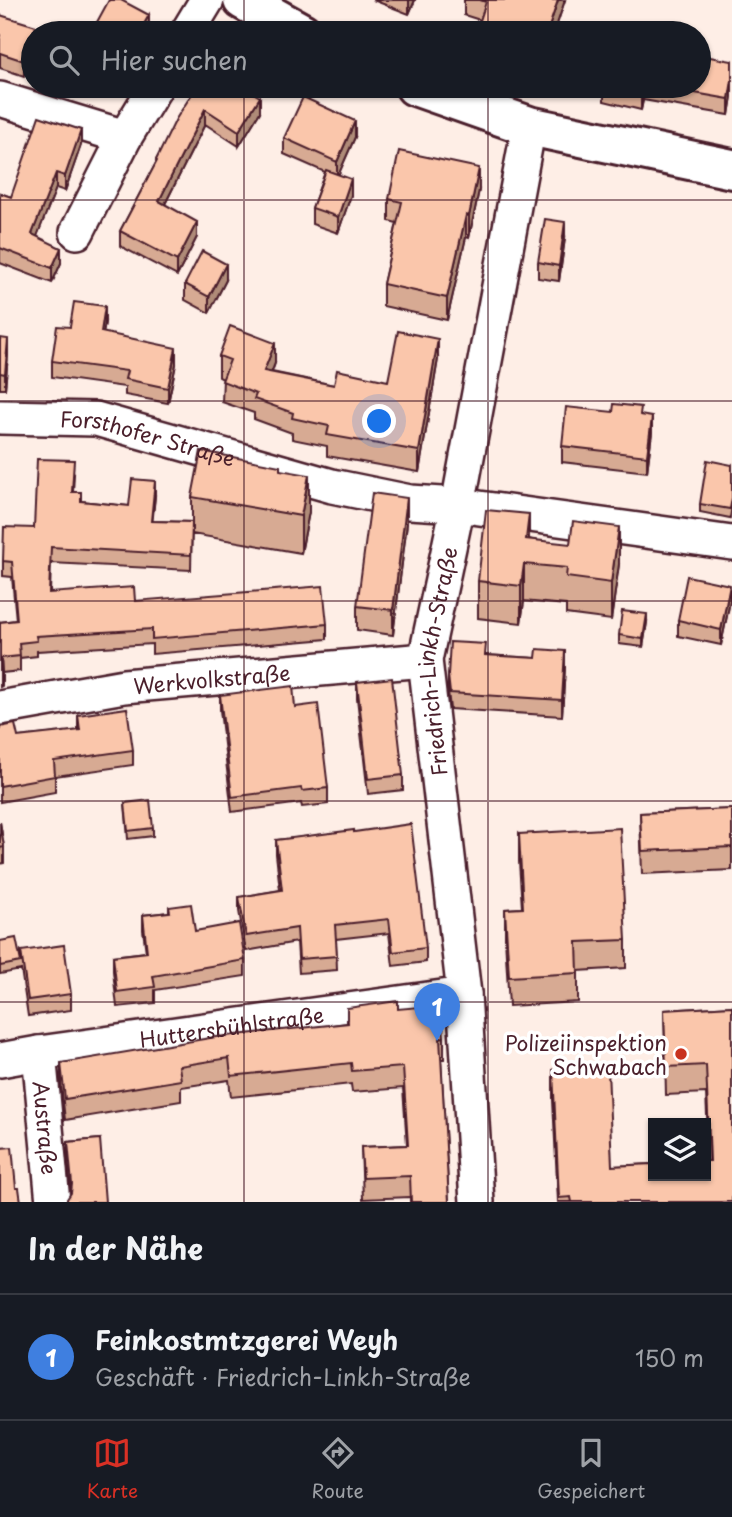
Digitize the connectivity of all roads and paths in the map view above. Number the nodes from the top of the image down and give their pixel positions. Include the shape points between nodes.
1 (207, 0) edge
2 (243, 0) edge
3 (194, 21) edge
4 (281, 21) edge
5 (149, 98) edge
6 (449, 98) edge
7 (0, 99) edge
8 (529, 126) junction
9 (125, 137) junction
10 (732, 169) edge
11 (77, 232) dead end
12 (0, 417) edge
13 (458, 505) junction
14 (732, 542) edge
15 (425, 660) junction
16 (0, 708) edge
17 (464, 994) junction
18 (39, 1053) junction
19 (0, 1060) edge
20 (54, 1202) edge
21 (477, 1202) edge

1 - 3 street
2 - 4 main road
5 - 9 street
6 - 8 main road
7 - 9 street
8 - 10 main road
8 - 13 street, Friedrich-Linkh-Straße
9 - 11 street
12 - 13 street, Forsthofer Straße via 96,419 332,486 410,502
13 - 14 street, Forsthofer Straße
13 - 15 street, Friedrich-Linkh-Straße
15 - 16 street, Werkvolkstraße via 124,686
15 - 17 street, Friedrich-Linkh-Straße
17 - 18 street, Huttersbühlstraße
17 - 21 street, Friedrich-Linkh-Straße
18 - 19 street, Huttersbühlstraße
18 - 20 street, Austraße

